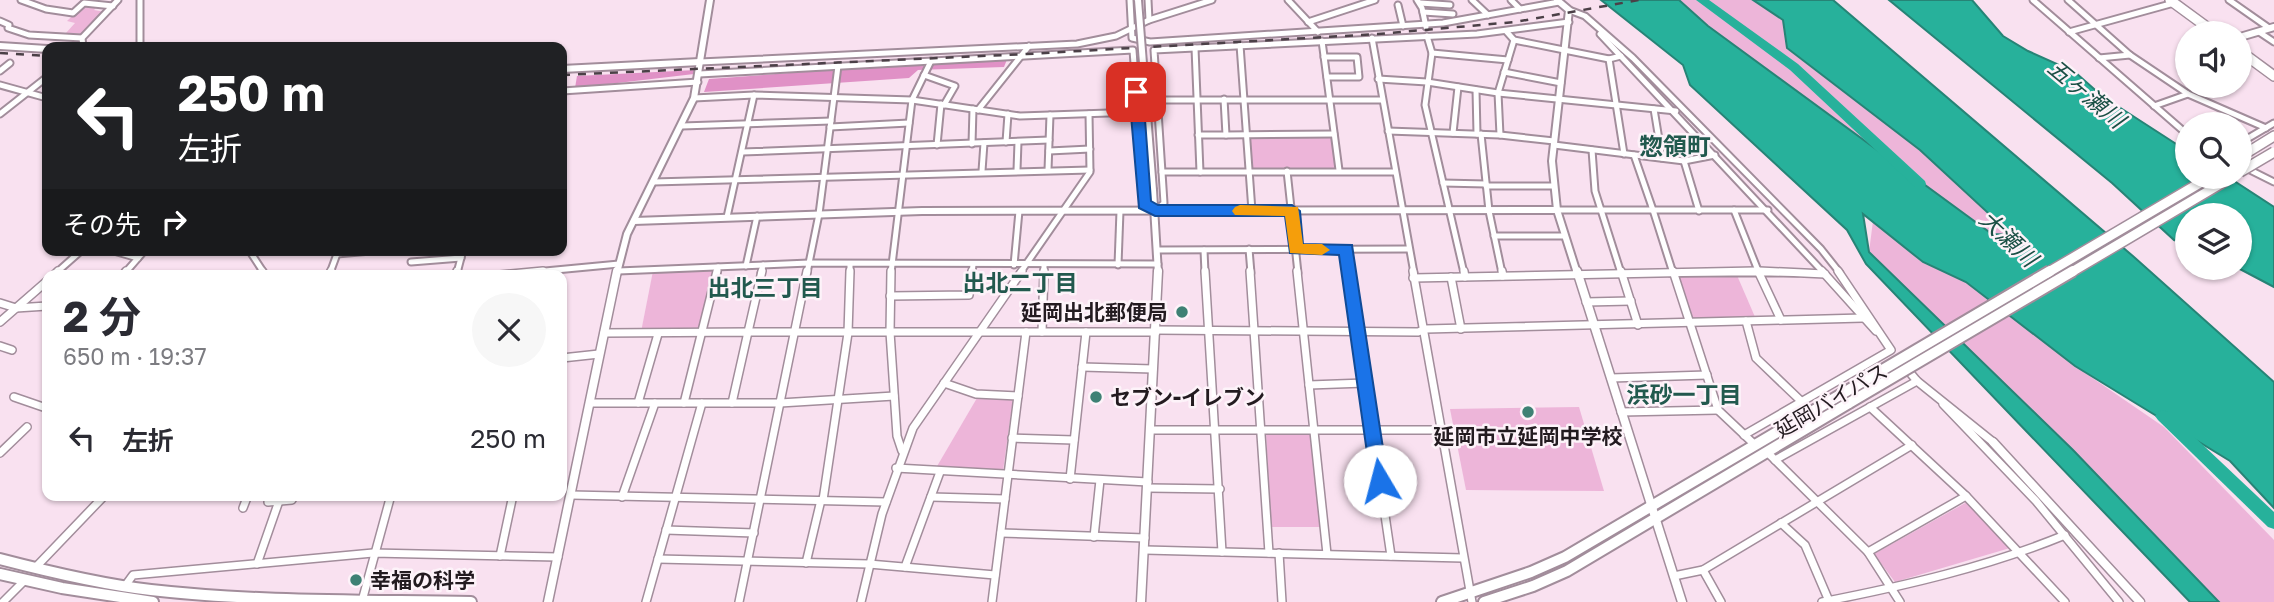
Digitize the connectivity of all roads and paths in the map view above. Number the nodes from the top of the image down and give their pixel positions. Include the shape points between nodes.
1 (21, 0) edge
2 (118, 0) edge
3 (140, 0) edge
4 (710, 0) edge
5 (1130, 0) edge
6 (1138, 0) edge
7 (1148, 0) edge
8 (1212, 0) edge
9 (1288, 0) edge
10 (1375, 0) edge
11 (1472, 0) edge
12 (1511, 0) edge
13 (2033, 0) edge
14 (2068, 0) edge
15 (2229, 0) edge
16 (1420, 1) edge
17 (1558, 1) edge
18 (2172, 1) edge
19 (1398, 5) dead end
20 (1450, 5) dead end
21 (113, 6) junction
22 (1520, 9) junction
23 (1569, 10) junction
24 (1423, 12) junction
25 (1453, 14) dead end
26 (1488, 15) junction
27 (1585, 16) junction
28 (1149, 20) junction
29 (0, 21) edge
30 (2199, 21) edge
31 (1308, 22) junction
32 (1569, 22) junction
33 (2096, 25) junction
34 (1403, 26) junction
35 (2272, 28) edge
36 (1132, 29) junction
37 (1427, 31) junction
38 (1506, 31) junction
39 (1318, 32) junction
40 (2069, 32) junction
41 (2259, 32) junction
42 (2252, 34) edge
43 (82, 38) junction
44 (1372, 38) junction
45 (1514, 40) junction
46 (1322, 41) junction
47 (82, 42) edge
48 (140, 42) edge
49 (2274, 42) edge
50 (1240, 45) junction
51 (0, 46) edge
52 (1029, 46) junction
53 (1195, 48) junction
54 (42, 49) edge
55 (1566, 51) junction
56 (1432, 53) junction
57 (2130, 55) junction
58 (1621, 56) junction
59 (1020, 57) junction
60 (1324, 57) junction
61 (2099, 58) junction
62 (1609, 59) junction
63 (1508, 60) junction
64 (2252, 60) edge
65 (931, 61) junction
66 (700, 62) junction
67 (10, 63) dead end
68 (838, 66) junction
69 (567, 69) edge
70 (0, 71) edge
71 (1504, 72) junction
72 (924, 75) junction
73 (2274, 76) edge
74 (1326, 77) junction
75 (698, 78) junction
76 (1378, 79) junction
77 (42, 81) edge
78 (1427, 82) junction
79 (1562, 83) junction
80 (0, 85) edge
81 (2175, 85) edge
82 (1458, 87) junction
83 (567, 90) edge
84 (1476, 90) junction
85 (28, 92) junction
86 (1498, 93) junction
87 (754, 95) junction
88 (42, 96) edge
89 (834, 97) junction
90 (694, 98) junction
91 (2177, 98) edge
92 (2197, 98) edge
93 (1196, 99) junction
94 (1224, 99) junction
95 (1244, 99) junction
96 (912, 100) junction
97 (1157, 100) junction
98 (1330, 100) junction
99 (1382, 100) junction
100 (1559, 100) junction
101 (942, 104) junction
102 (1617, 106) junction
103 (2154, 106) junction
104 (975, 109) junction
105 (1654, 109) junction
106 (1676, 111) junction
107 (1138, 112) junction
108 (0, 114) edge
109 (1008, 114) junction
110 (1089, 114) junction
111 (1050, 115) junction
112 (748, 123) junction
113 (909, 123) junction
114 (2274, 123) edge
115 (830, 124) junction
116 (2175, 124) edge
117 (682, 126) junction
118 (2266, 128) junction
119 (1388, 131) junction
120 (1431, 132) junction
121 (1453, 133) junction
122 (1334, 134) junction
123 (1479, 134) junction
124 (1198, 135) junction
125 (1226, 135) junction
126 (1246, 135) junction
127 (1500, 135) junction
128 (2252, 136) edge
129 (2274, 136) edge
130 (1049, 141) junction
131 (1006, 142) junction
132 (1018, 142) junction
133 (984, 143) junction
134 (1554, 143) junction
135 (972, 144) junction
136 (906, 145) junction
137 (937, 145) junction
138 (827, 149) junction
139 (1090, 149) junction
140 (1592, 150) junction
141 (2252, 150) edge
142 (1049, 151) junction
143 (742, 152) junction
144 (2274, 152) edge
145 (1624, 154) junction
146 (1634, 155) junction
147 (1715, 155) junction
148 (1662, 158) junction
149 (1684, 161) junction
150 (2252, 165) edge
151 (1017, 170) junction
152 (1048, 170) junction
153 (1090, 170) junction
154 (1339, 170) junction
155 (2252, 170) edge
156 (982, 171) junction
157 (1248, 171) junction
158 (1287, 171) junction
159 (1163, 172) junction
160 (1200, 172) junction
161 (1394, 172) junction
162 (902, 174) junction
163 (824, 177) junction
164 (736, 179) junction
165 (653, 182) junction
166 (2274, 182) edge
167 (1443, 183) junction
168 (1486, 185) junction
169 (1553, 186) junction
170 (2190, 189) edge
171 (2212, 189) edge
172 (1602, 209) junction
173 (1064, 210) junction
174 (1653, 210) junction
175 (1734, 210) junction
176 (1768, 210) junction
177 (1019, 211) junction
178 (1120, 211) junction
179 (1155, 211) junction
180 (1252, 211) junction
181 (1292, 211) junction
182 (1402, 211) junction
183 (1449, 211) junction
184 (1489, 211) junction
185 (1557, 211) junction
186 (1699, 211) junction
187 (897, 212) junction
188 (819, 214) junction
189 (757, 216) junction
190 (727, 218) junction
191 (634, 221) junction
192 (1494, 236) junction
193 (1565, 236) junction
194 (1249, 249) junction
195 (1296, 249) junction
196 (1408, 249) junction
197 (1158, 250) junction
198 (1204, 250) junction
199 (1346, 250) junction
200 (75, 256) edge
201 (132, 256) edge
202 (449, 256) edge
203 (138, 258) joint
204 (411, 262) dead end
205 (809, 264) junction
206 (850, 264) junction
207 (891, 264) junction
208 (1158, 264) junction
209 (764, 265) junction
210 (973, 265) junction
211 (1014, 265) junction
212 (1025, 265) junction
213 (1044, 265) junction
214 (1118, 265) junction
215 (746, 266) junction
216 (618, 267) junction
217 (718, 267) junction
218 (564, 269) joint
219 (60, 270) edge
220 (128, 270) edge
221 (553, 270) edge
222 (1758, 271) junction
223 (1622, 273) junction
224 (1675, 273) junction
225 (1577, 274) junction
226 (1825, 274) junction
227 (1503, 276) junction
228 (1465, 277) junction
229 (1413, 278) junction
230 (1451, 278) junction
231 (42, 285) edge
232 (890, 296) junction
233 (1630, 300) junction
234 (1586, 302) junction
235 (0, 303) edge
236 (42, 306) edge
237 (16, 308) junction
238 (1863, 317) junction
239 (1781, 320) junction
240 (1746, 321) junction
241 (0, 322) edge
242 (1690, 323) junction
243 (1593, 325) junction
244 (1639, 325) junction
245 (1461, 328) junction
246 (1210, 330) junction
247 (1254, 330) junction
248 (1156, 331) junction
249 (1422, 331) junction
250 (748, 332) junction
251 (890, 332) junction
252 (979, 332) junction
253 (1026, 332) junction
254 (1042, 332) junction
255 (1086, 332) junction
256 (1304, 332) junction
257 (1358, 332) junction
258 (604, 333) junction
259 (701, 333) junction
260 (794, 333) junction
261 (848, 333) junction
262 (658, 334) junction
263 (0, 346) edge
264 (12, 350) dead end
265 (1891, 350) junction
266 (599, 354) junction
267 (567, 357) edge
268 (1082, 367) junction
269 (1153, 369) junction
270 (1707, 375) junction
271 (1611, 378) junction
272 (1917, 381) junction
273 (944, 383) junction
274 (1365, 383) junction
275 (1310, 385) junction
276 (894, 396) junction
277 (1018, 396) junction
278 (14, 397) dead end
279 (1845, 399) junction
280 (838, 402) junction
281 (1802, 402) junction
282 (1943, 402) junction
283 (590, 403) junction
284 (638, 403) junction
285 (655, 403) junction
286 (684, 403) junction
287 (702, 403) junction
288 (732, 403) junction
289 (780, 403) junction
290 (42, 407) edge
291 (1870, 407) junction
292 (1718, 410) junction
293 (1621, 412) junction
294 (27, 427) dead end
295 (1150, 430) junction
296 (1217, 430) junction
297 (1261, 430) junction
298 (1314, 430) junction
299 (1440, 430) junction
300 (1372, 431) junction
301 (1744, 435) junction
302 (1012, 438) junction
303 (1074, 440) junction
304 (1993, 442) joint
305 (1754, 444) junction
306 (1912, 445) junction
307 (902, 450) junction
308 (0, 453) edge
309 (1771, 456) junction
310 (896, 468) junction
311 (940, 472) junction
312 (1008, 476) junction
313 (1069, 479) junction
314 (1100, 480) junction
315 (1148, 485) junction
316 (1220, 489) junction
317 (571, 495) junction
318 (622, 496) junction
319 (1966, 496) junction
320 (931, 497) junction
321 (675, 498) junction
322 (761, 499) junction
323 (1005, 499) junction
324 (822, 500) junction
325 (99, 501) edge
326 (246, 501) edge
327 (279, 501) joint
328 (389, 501) edge
329 (512, 501) edge
330 (268, 502) dead end
331 (886, 502) junction
332 (1816, 502) junction
333 (1651, 506) junction
334 (243, 508) dead end
335 (1657, 517) junction
336 (1781, 523) junction
337 (666, 530) junction
338 (754, 533) junction
339 (1001, 533) junction
340 (2065, 535) junction
341 (1094, 537) junction
342 (1145, 538) junction
343 (1145, 550) junction
344 (1222, 552) junction
345 (1868, 552) junction
346 (373, 553) junction
347 (1269, 553) junction
348 (1279, 553) junction
349 (2021, 553) junction
350 (1327, 554) junction
351 (500, 556) junction
352 (1391, 556) junction
353 (558, 557) junction
354 (1462, 558) junction
355 (0, 559) edge
356 (658, 559) junction
357 (748, 561) junction
358 (806, 563) junction
359 (257, 564) junction
360 (869, 564) junction
361 (905, 567) junction
362 (36, 568) junction
363 (1703, 570) junction
364 (0, 574) edge
365 (996, 575) junction
366 (1674, 576) junction
367 (25, 580) junction
368 (126, 586) junction
369 (1892, 588) junction
370 (117, 598) junction
371 (1471, 598) edge
372 (363, 601) edge
373 (1829, 601) edge
374 (3, 602) edge
375 (153, 602) edge
376 (471, 602) edge
377 (548, 602) edge
378 (646, 602) edge
379 (739, 602) edge
380 (861, 602) edge
381 (992, 602) edge
382 (1142, 602) edge
383 (1282, 602) edge
384 (1442, 602) edge
385 (1485, 602) edge
386 (1682, 602) edge
387 (1721, 602) edge
388 (1822, 602) edge
389 (1900, 602) edge
390 (2065, 602) edge
391 (2119, 602) edge
392 (2140, 602) edge

1 - 21 street via 73,13 84,4
2 - 21 street
3 - 48 street
4 - 66 street
5 - 36 street
6 - 179 street, bridge
7 - 28 street
8 - 28 street
9 - 31 street
10 - 31 street
11 - 26 street
12 - 22 street
13 - 40 street
14 - 33 street
15 - 35 street
16 - 20 street
16 - 24 street
17 - 22 street
17 - 23 street
18 - 30 highway
18 - 33 street
19 - 34 street
21 - 43 street
22 - 26 street
23 - 27 street
23 - 32 street
24 - 25 street
24 - 37 street
26 - 37 street
27 - 58 street
27 - 265 street via 1677,101 1821,249
28 - 36 street
29 - 43 street via 29,35
31 - 39 street
32 - 38 street
32 - 55 street
33 - 40 street
33 - 57 street
34 - 37 street
34 - 39 street
35 - 41 street
36 - 39 street via 1132,38 1150,42
36 - 52 street via 1097,41
37 - 38 street
37 - 44 street
37 - 56 street
38 - 45 street
40 - 61 street
41 - 42 street
41 - 49 street
43 - 47 street
44 - 46 street
44 - 76 street
45 - 55 street
45 - 63 street
46 - 50 street
46 - 60 street
50 - 53 street
50 - 95 street
51 - 54 street
52 - 59 street
52 - 66 street
53 - 93 street
53 - 97 street via 1154,50
55 - 62 street
55 - 79 street
56 - 63 street
56 - 78 street
57 - 61 street
57 - 81 street
58 - 62 street
58 - 106 street
59 - 65 street
59 - 104 street
59 - 107 street via 1133,50
60 - 74 street
60 - 74 street via 1357,57 1359,77
61 - 103 street
62 - 102 street
63 - 71 street
64 - 73 highway
65 - 68 street
65 - 72 street
66 - 69 street
66 - 75 street
67 - 70 street
68 - 75 street
68 - 89 street
71 - 79 street
71 - 86 street
72 - 96 street
72 - 101 street via 955,86
74 - 98 street
75 - 83 street
75 - 90 street
76 - 78 street
76 - 99 street
77 - 85 street
78 - 82 street
78 - 120 street
79 - 100 street
80 - 85 street
82 - 84 street
82 - 121 street
84 - 86 street
84 - 123 street
85 - 88 street
85 - 108 street
86 - 100 street
86 - 127 street
87 - 89 street
87 - 90 street
87 - 112 street
89 - 96 street
89 - 115 street
90 - 117 street
91 - 103 street
92 - 118 street
93 - 94 street
93 - 97 street
93 - 124 street
94 - 95 street
94 - 125 street
95 - 98 street
95 - 126 street
96 - 101 street
96 - 113 street
97 - 159 street
98 - 99 street
98 - 122 street
99 - 119 street
100 - 102 street
100 - 134 street
101 - 104 street
101 - 137 street
102 - 105 street
102 - 145 street
103 - 116 street
104 - 109 street
104 - 135 street
105 - 106 street
105 - 148 street
106 - 147 street
107 - 110 street
107 - 179 street via 1144,204
109 - 111 street
109 - 131 street
110 - 111 street
110 - 139 street
111 - 130 street
112 - 115 street
112 - 117 street
112 - 143 street
113 - 115 street
113 - 136 street
114 - 118 street
115 - 138 street
117 - 165 street
118 - 128 street
119 - 120 street
119 - 161 street
120 - 121 street
120 - 167 street
121 - 123 street
122 - 126 street
122 - 154 street
123 - 127 street
123 - 168 street
124 - 125 street
124 - 160 street
125 - 126 street
126 - 157 street
127 - 134 street
129 - 141 highway
130 - 132 street
130 - 142 street
131 - 132 street
131 - 133 street
132 - 151 street
133 - 135 street
133 - 156 street
134 - 140 street
134 - 169 street
135 - 137 street
136 - 137 street
136 - 138 street
136 - 162 street
138 - 143 street
138 - 163 street
139 - 142 street
139 - 153 street
140 - 145 street
140 - 172 street via 1595,191
142 - 152 street
143 - 164 street
144 - 150 highway, bridge
145 - 146 street
146 - 148 street
146 - 174 street
147 - 149 street
147 - 176 street
148 - 149 street
149 - 186 street
151 - 152 street
151 - 156 street
152 - 153 street
153 - 173 street
154 - 158 street
154 - 161 street
155 - 166 street
156 - 162 street
157 - 158 street
157 - 160 street
157 - 180 street
158 - 181 street
159 - 160 street
159 - 179 street via 1164,203
161 - 182 street
162 - 163 street
162 - 187 street
163 - 164 street
163 - 188 street
164 - 165 street
164 - 190 street
165 - 191 street
167 - 168 street
167 - 183 street
168 - 169 street
168 - 184 street
169 - 185 street
170 - 279 highway, 延岡バイパス, bridge
171 - 279 highway, 延岡バイパス, bridge via 1937,354
172 - 174 street
172 - 185 street
172 - 223 street
173 - 177 street
173 - 178 street
173 - 212 street
174 - 186 street
174 - 224 street
175 - 176 street
175 - 186 street
175 - 222 street
176 - 226 street
177 - 187 street
177 - 211 street
178 - 179 street
178 - 214 street
179 - 180 street
179 - 197 street
180 - 181 street
181 - 182 street
181 - 195 street
182 - 183 street
182 - 196 street
183 - 184 street
183 - 228 street
184 - 185 street
184 - 192 street
185 - 193 street
187 - 188 street
187 - 207 street
188 - 189 street
188 - 205 street
189 - 190 street
189 - 215 street
190 - 191 street
191 - 216 street
192 - 193 street
192 - 227 street
193 - 225 street
194 - 195 street
194 - 198 street
194 - 247 street
195 - 199 street
195 - 256 street
196 - 199 street
196 - 229 street
197 - 198 street
197 - 208 street
198 - 246 street
199 - 257 street
200 - 219 street
201 - 203 street
202 - 204 street
203 - 220 street
205 - 206 street
205 - 209 street
205 - 260 street
206 - 207 street
206 - 261 street
207 - 210 street
207 - 232 street
208 - 214 street
208 - 248 street
209 - 215 street
209 - 250 street
210 - 211 street
210 - 232 street via 969,295
211 - 212 street
212 - 213 street
212 - 252 street
213 - 214 street
213 - 254 street
215 - 217 street
216 - 217 street
216 - 218 street
216 - 258 street
217 - 259 street
218 - 221 street
222 - 224 street
222 - 226 street
222 - 239 street
223 - 224 street
223 - 225 street
223 - 233 street
224 - 242 street
225 - 227 street
225 - 234 street
226 - 238 street
227 - 228 street
228 - 230 street
229 - 230 street
229 - 249 street
230 - 245 street
231 - 237 street
232 - 251 street
233 - 234 street
233 - 244 street
234 - 243 street
235 - 237 street
236 - 237 street
237 - 241 street
238 - 239 street
238 - 265 street
239 - 240 street
240 - 242 street
240 - 281 street via 1756,358
242 - 244 street
242 - 270 street
243 - 244 street
243 - 245 street
243 - 271 street
245 - 249 street
246 - 247 street
246 - 248 street
246 - 296 street
247 - 256 street
247 - 297 street
248 - 255 street
248 - 269 street
249 - 257 street
249 - 299 street
250 - 259 street
250 - 260 street
250 - 288 street
251 - 252 street
251 - 261 street
251 - 276 street
252 - 253 street
252 - 273 street
253 - 254 street
253 - 277 street
254 - 255 street
255 - 268 street
256 - 257 street
256 - 275 street
257 - 274 street
258 - 262 street
258 - 266 street
259 - 262 street
259 - 286 street
260 - 261 street
260 - 289 street
261 - 280 street
262 - 284 street
263 - 264 street
265 - 272 street
265 - 281 street
266 - 267 street
266 - 283 street
268 - 269 street
268 - 303 street
269 - 295 street
270 - 271 street
270 - 292 street
271 - 293 street
272 - 282 street
272 - 291 street
273 - 277 street via 976,394
273 - 307 street
274 - 275 street
274 - 300 street
275 - 298 street
276 - 280 street
276 - 307 street
277 - 302 street
278 - 290 street
279 - 305 highway, 延岡バイパス
279 - 309 highway, 延岡バイパス
280 - 289 street
280 - 324 street
281 - 301 street
282 - 304 street
282 - 340 street
283 - 284 street
283 - 317 street
284 - 285 street
285 - 286 street
285 - 318 street
286 - 287 street
287 - 288 street
287 - 321 street
288 - 289 street
289 - 322 street
291 - 306 street
291 - 309 street
292 - 293 street
292 - 301 street
293 - 333 street
294 - 308 street
295 - 296 street
295 - 315 street
296 - 297 street
296 - 316 street
297 - 298 street
297 - 347 street
298 - 300 street
298 - 350 street
299 - 300 street
299 - 354 street
300 - 352 street
301 - 305 street
302 - 303 street
302 - 312 street
303 - 313 street
304 - 392 street
305 - 333 highway, 延岡バイパス
306 - 319 street
306 - 332 street
307 - 310 street
309 - 332 street
309 - 335 highway, 延岡バイパス
310 - 311 street
310 - 331 street
311 - 312 street
311 - 320 street
312 - 313 street
312 - 323 street
313 - 314 street
314 - 315 street
314 - 341 street
315 - 316 street
315 - 342 street
316 - 344 street
317 - 318 street
317 - 353 street
318 - 321 street
319 - 345 street
319 - 349 street
320 - 323 street
320 - 361 street
321 - 322 street
321 - 337 street
322 - 324 street
322 - 338 street
323 - 339 street
324 - 331 street
324 - 358 street
325 - 362 street
326 - 334 street
327 - 330 street
327 - 359 street
328 - 346 street
329 - 351 street
331 - 360 street
332 - 336 street
332 - 345 street
333 - 335 street
333 - 371 highway, 延岡バイパス via 1565,557
335 - 366 street
335 - 385 highway, 延岡バイパス via 1567,571
336 - 363 street
336 - 373 street via 1805,545
337 - 338 street
337 - 356 street
338 - 357 street
339 - 341 street
339 - 365 street
340 - 349 street
340 - 391 street
341 - 342 street
342 - 343 street
343 - 344 street
343 - 382 street
344 - 347 street
345 - 369 street
346 - 351 street
346 - 359 street
346 - 372 street
347 - 348 street
348 - 350 street
348 - 383 street
349 - 369 street
349 - 390 street
350 - 352 street
351 - 353 street
352 - 354 street
353 - 377 street
354 - 371 street
355 - 362 highway
356 - 357 street
356 - 378 street
357 - 358 street
357 - 379 street
358 - 360 street
359 - 368 street via 133,576
360 - 361 street
360 - 380 street
361 - 365 street
362 - 368 highway
363 - 366 street
363 - 387 street
364 - 367 highway
365 - 381 street
366 - 386 street
367 - 370 highway
367 - 374 street
368 - 370 street
368 - 372 highway via 210,595
369 - 373 street
369 - 389 street
370 - 375 highway
371 - 384 highway, 延岡バイパス
372 - 376 highway
373 - 388 street

